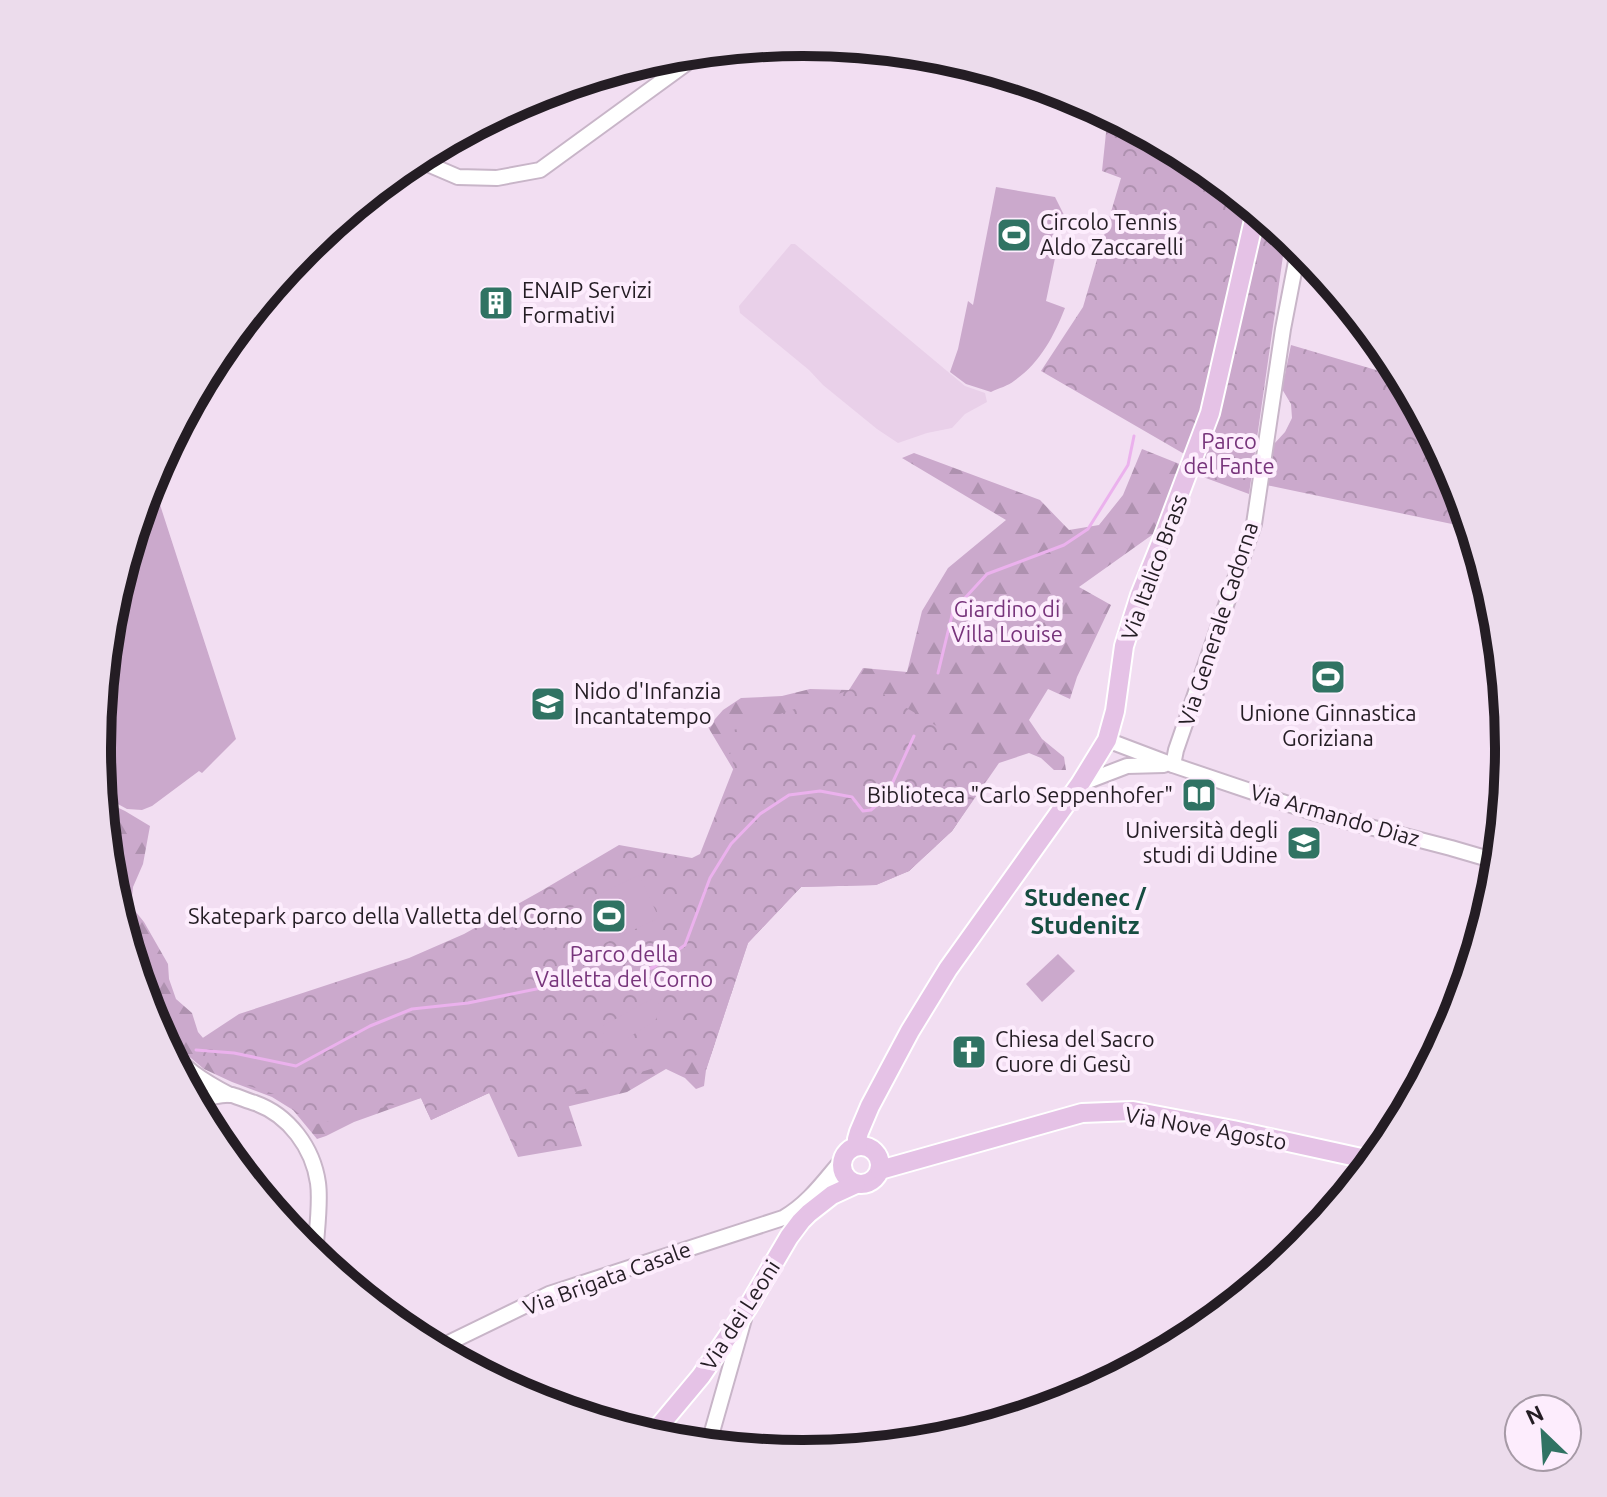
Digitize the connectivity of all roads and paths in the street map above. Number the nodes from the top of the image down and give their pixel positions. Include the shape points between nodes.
1 (682, 67) edge
2 (431, 165) edge
3 (1253, 223) edge
4 (1296, 262) edge
5 (1107, 740) junction
6 (1173, 765) junction
7 (1127, 766) junction
8 (1080, 784) junction
9 (1487, 859) edge
10 (192, 1072) edge
11 (230, 1095) junction
12 (207, 1100) edge
13 (991, 1138) joint
14 (861, 1141) junction
15 (1361, 1158) edge
16 (883, 1167) junction
17 (848, 1174) junction
18 (783, 1218) junction
19 (789, 1237) junction
20 (316, 1240) edge
21 (748, 1307) junction
22 (449, 1343) edge
23 (659, 1426) edge
24 (711, 1435) edge

1 - 2 street via 540,170 497,178 458,177
3 - 5 main road, Via Italico Brass via 1210,413 1140,595 1124,646
4 - 6 street, Via Generale Cadorna via 1254,524
5 - 6 street, Via Armando Diaz
5 - 7 street
5 - 8 main road, Via Italico Brass
6 - 7 street
6 - 9 street, Via Armando Diaz via 1312,812
7 - 8 street
8 - 14 main road, Via Italico Brass via 948,969 870,1106
10 - 11 street
11 - 12 street
11 - 20 street via 263,1106 302,1140 319,1185
13 - 15 main road, Via Nove Agosto via 1082,1113 1133,1111
13 - 16 main road, Via Brigata Casale
14 - 16 main road
14 - 17 main road, Via Brigata Casale via 845,1153
16 - 17 main road, Via Brigata Casale via 871,1182
17 - 18 street, Via Brigata Casale
17 - 19 main road, Via dei Leoni
18 - 19 street
18 - 22 street, Via Brigata Casale via 549,1294
19 - 21 main road, Via dei Leoni
21 - 23 main road, Via dei Leoni
21 - 24 street

